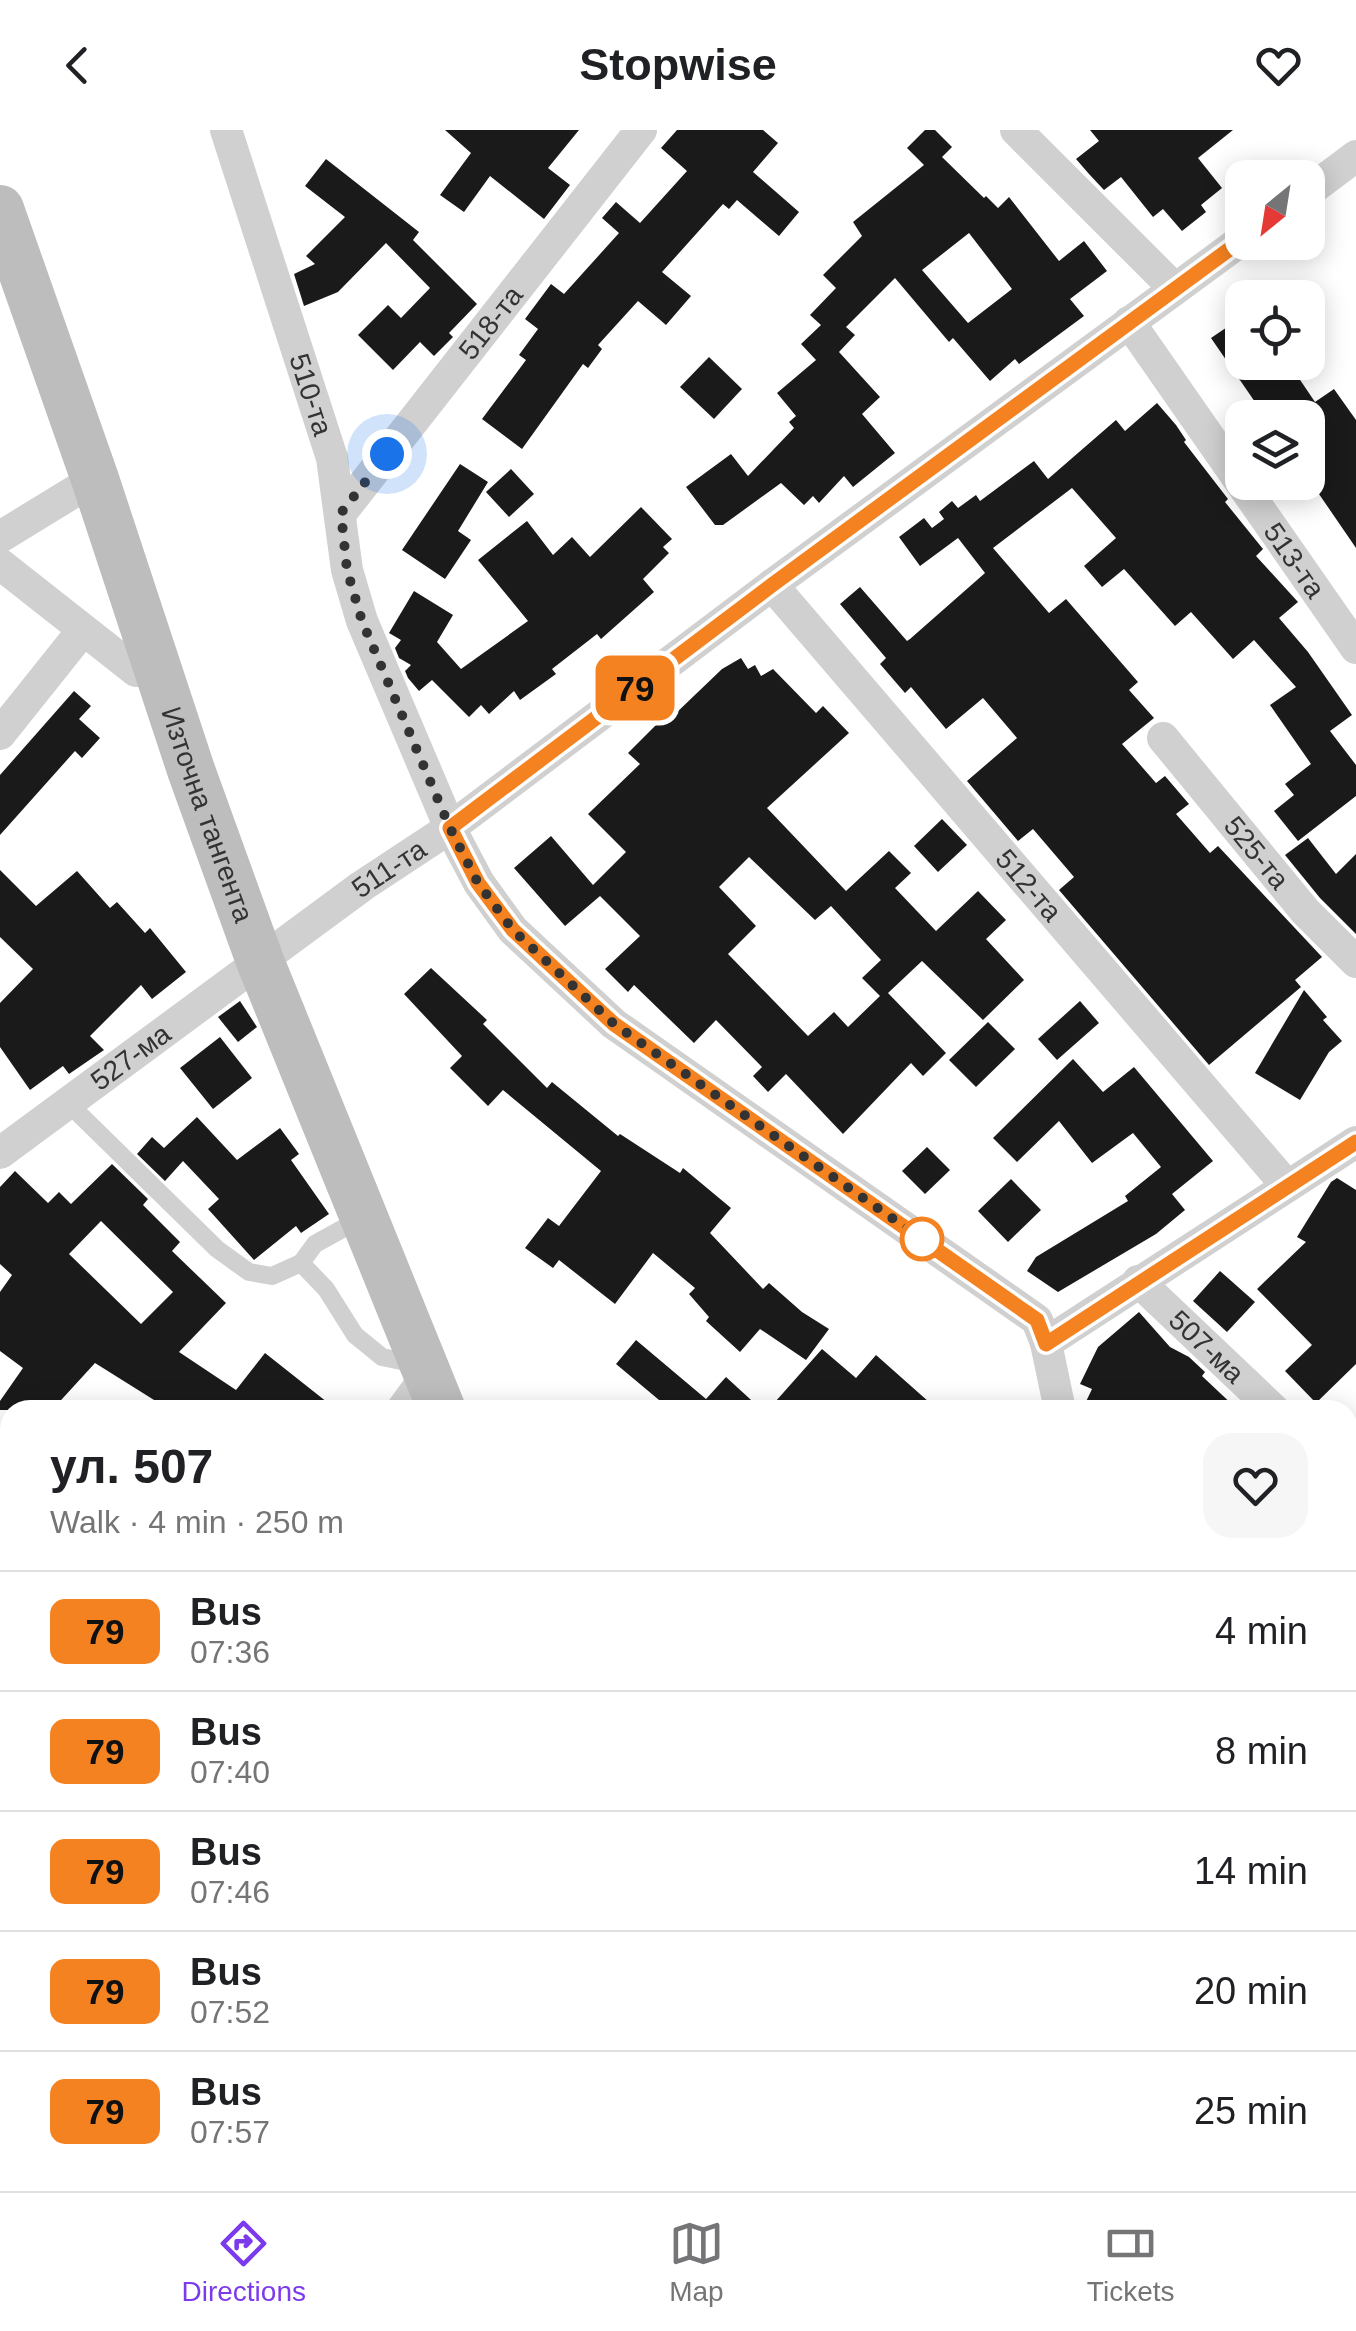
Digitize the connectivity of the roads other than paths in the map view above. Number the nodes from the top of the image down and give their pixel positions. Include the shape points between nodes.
1 (226, 130) edge
2 (642, 130) edge
3 (1016, 130) edge
4 (1356, 156) edge
5 (1325, 179) edge
6 (0, 209) edge
7 (1225, 252) edge
8 (1175, 289) junction
9 (1130, 322) junction
10 (95, 479) junction
11 (341, 513) junction
12 (0, 537) edge
13 (0, 564) edge
14 (772, 585) junction
15 (83, 630) junction
16 (1356, 648) edge
17 (136, 671) dead end
18 (0, 734) edge
19 (1163, 738) dead end
20 (450, 828) junction
21 (260, 960) junction
22 (1356, 962) edge
23 (68, 1103) junction
24 (0, 1153) edge
25 (1349, 1154) edge
26 (1287, 1186) junction
27 (344, 1228) dead end
28 (301, 1263) junction
29 (1138, 1281) junction
30 (1046, 1344) junction
31 (424, 1366) junction
32 (400, 1400) edge
33 (438, 1400) edge
34 (1051, 1400) edge
35 (1263, 1400) edge

1 - 11 street, 510-та via 332,458
2 - 11 street, 518-та
3 - 8 street
4 - 5 street
6 - 10 street, Източна тангента
7 - 8 street, 511-та
8 - 9 street, 511-та
9 - 14 street, 511-та
9 - 16 street, 513-та
10 - 12 street
10 - 21 street, Източна тангента
11 - 20 street, 510-та via 362,621
13 - 15 street
14 - 20 street, 511-та
14 - 26 street, 512-та
15 - 17 street
15 - 18 street
19 - 22 street, 525-та via 1305,911
20 - 21 street, 511-та
20 - 30 street, 510-та via 478,883 513,930 614,1024 1037,1320
21 - 23 street, 527-ма
21 - 31 street, Източна тангента
23 - 24 street, 527-ма
23 - 28 lane via 216,1249 249,1272 272,1276
25 - 26 street
26 - 29 street
27 - 28 lane via 314,1244
28 - 31 lane via 355,1334 382,1356
29 - 30 street
29 - 35 street, 507-ма
30 - 34 street
31 - 32 lane
31 - 33 street, Източна тангента

